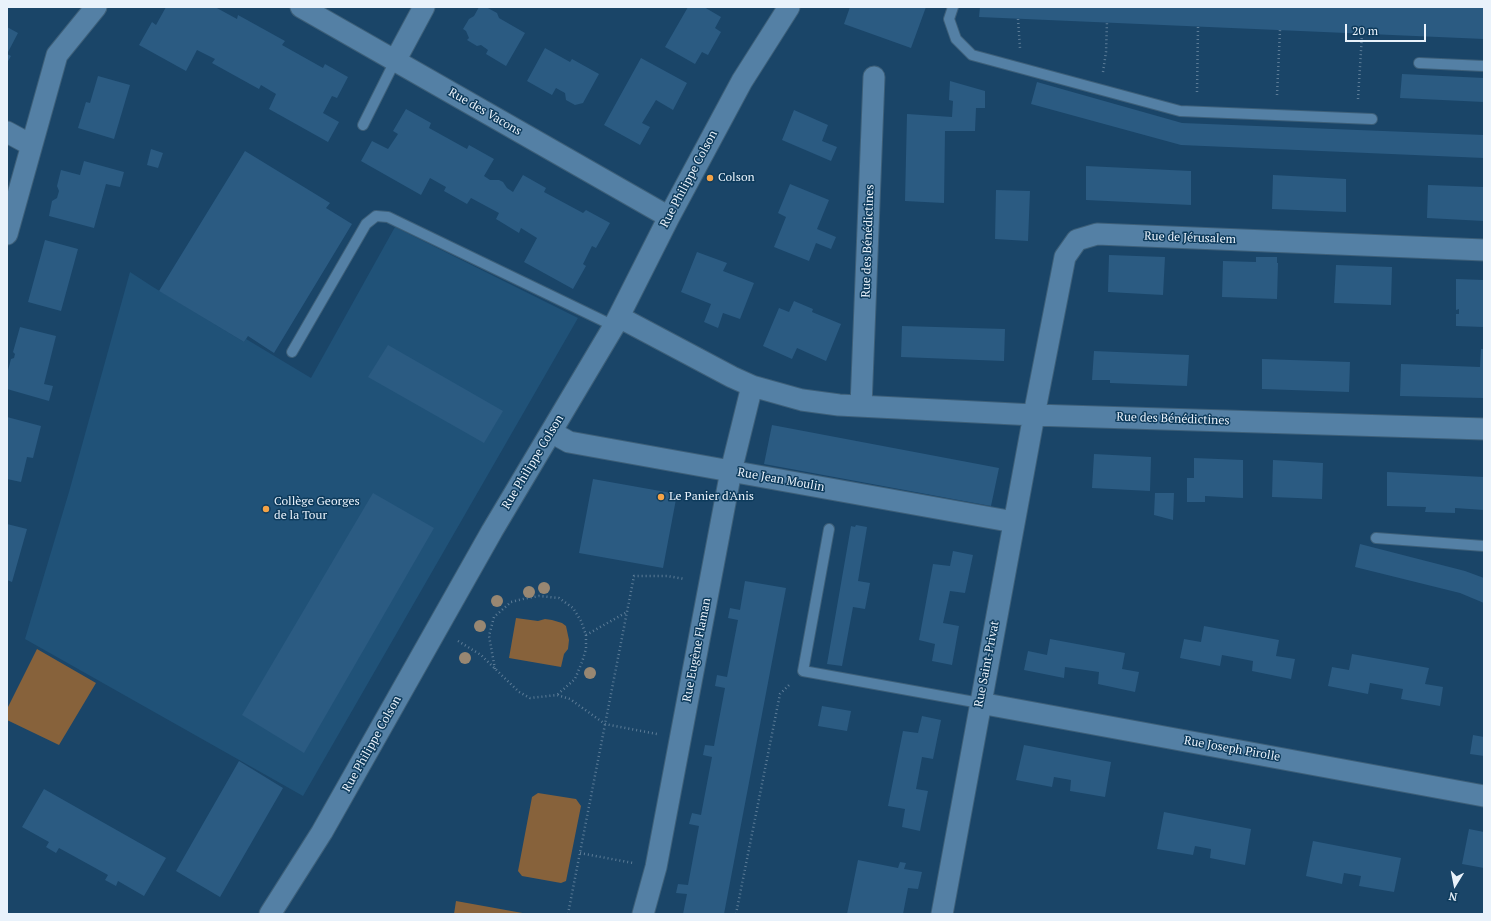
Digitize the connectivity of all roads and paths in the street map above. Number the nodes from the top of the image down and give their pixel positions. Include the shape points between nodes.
1 (96, 7) edge
2 (301, 7) edge
3 (424, 7) edge
4 (789, 7) edge
5 (953, 7) edge
6 (1018, 19) dead end
7 (1107, 22) dead end
8 (1198, 27) dead end
9 (1280, 30) dead end
10 (1362, 34) dead end
11 (395, 61) junction
12 (1419, 63) dead end
13 (1484, 66) edge
14 (1021, 68) junction
15 (874, 77) dead end
16 (1100, 90) junction
17 (1196, 112) junction
18 (1276, 115) junction
19 (1357, 119) junction
20 (1372, 119) dead end
21 (363, 125) dead end
22 (7, 132) edge
23 (31, 145) junction
24 (669, 217) junction
25 (7, 234) edge
26 (1484, 250) edge
27 (617, 321) junction
28 (292, 352) dead end
29 (752, 386) junction
30 (861, 406) junction
31 (1034, 415) junction
32 (1484, 429) edge
33 (552, 432) junction
34 (730, 471) junction
35 (1014, 522) junction
36 (829, 530) dead end
37 (1376, 538) dead end
38 (1484, 546) edge
39 (709, 583) junction
40 (627, 612) junction
41 (437, 628) junction
42 (586, 635) junction
43 (496, 670) junction
44 (803, 671) junction
45 (557, 695) junction
46 (980, 702) junction
47 (605, 724) junction
48 (680, 738) junction
49 (1484, 796) edge
50 (580, 854) junction
51 (656, 867) junction
52 (270, 914) edge
53 (568, 914) edge
54 (643, 914) edge
55 (736, 914) edge
56 (942, 914) edge

1 - 23 street via 57,55
2 - 11 street, Rue des Vacons
3 - 11 street
4 - 24 street, Rue Philippe Colson via 742,81
5 - 14 lane via 949,19 956,39 972,55
6 - 14 path
7 - 16 path via 1106,52
8 - 17 path
9 - 18 path
10 - 19 path
11 - 21 lane
11 - 24 street, Rue des Vacons
12 - 13 lane
14 - 16 lane
15 - 30 street, Rue des Bénédictines
16 - 17 lane via 1180,111
17 - 18 lane
18 - 19 lane
19 - 20 lane
22 - 23 street
23 - 25 street
24 - 27 street, Rue Philippe Colson
26 - 31 street, Rue de Jérusalem via 1096,234 1077,240 1065,257
27 - 28 lane via 388,216 376,216 366,224
27 - 29 street, Rue des Bénédictines
27 - 33 street, Rue Philippe Colson
29 - 30 street, Rue des Bénédictines via 802,400
29 - 34 street, Rue Eugène Flaman
30 - 31 street, Rue des Bénédictines
31 - 32 street, Rue des Bénédictines
31 - 35 street, Rue Saint-Privat
33 - 34 street, Rue Jean Moulin via 569,442
33 - 41 street, Rue Philippe Colson
34 - 35 street, Rue Jean Moulin
34 - 39 street, Rue Eugène Flaman
35 - 46 street, Rue Saint-Privat
36 - 44 lane
37 - 38 lane
39 - 40 path via 667,576 634,576
39 - 48 street, Rue Eugène Flaman
40 - 42 path
40 - 47 path
41 - 43 path via 481,655
41 - 52 street, Rue Philippe Colson via 322,832
42 - 43 path via 573,608 559,598 539,596 511,602 494,617 489,636
42 - 45 path via 586,649 575,679
43 - 45 path via 519,692 530,698
44 - 46 lane
44 - 55 path via 780,694
45 - 47 path via 570,699
46 - 49 street, Rue Joseph Pirolle
46 - 56 street, Rue Saint-Privat
47 - 48 path
47 - 50 path
48 - 51 street, Rue Eugène Flaman
50 - 51 path
50 - 53 path
51 - 54 street, Rue Eugène Flaman

